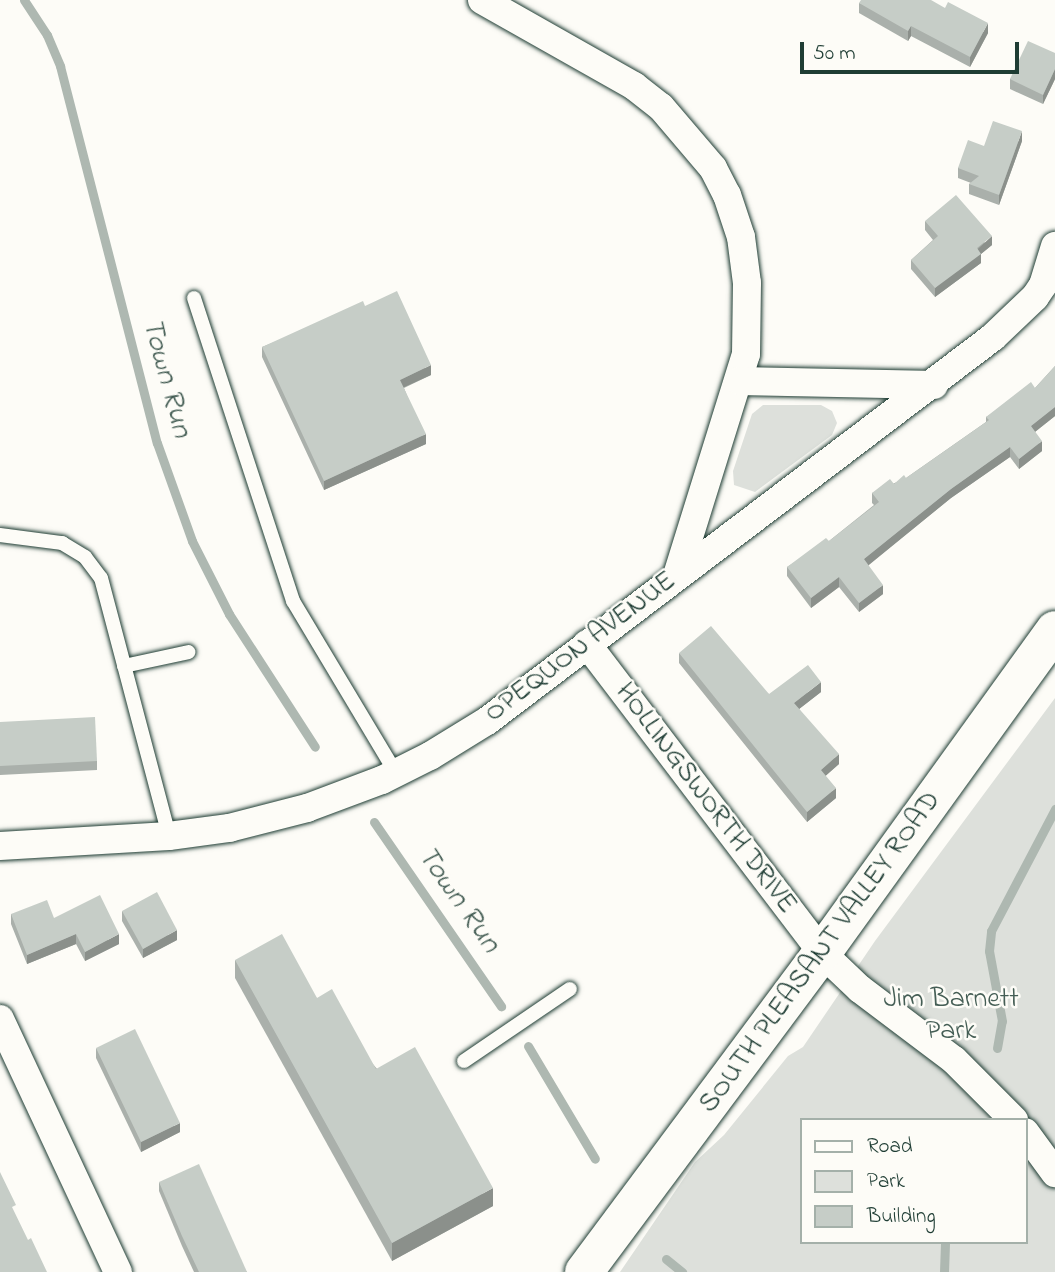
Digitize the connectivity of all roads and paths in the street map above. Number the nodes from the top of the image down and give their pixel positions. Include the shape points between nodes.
1 (482, 0) edge
2 (1055, 246) edge
3 (194, 298) dead end
4 (740, 381) junction
5 (934, 385) junction
6 (0, 535) edge
7 (677, 575) junction
8 (1055, 630) edge
9 (587, 645) junction
10 (189, 652) dead end
11 (124, 666) junction
12 (396, 773) junction
13 (169, 836) junction
14 (0, 846) edge
15 (822, 953) junction
16 (570, 989) dead end
17 (0, 1019) edge
18 (464, 1060) dead end
19 (1012, 1118) edge
20 (1027, 1135) edge
21 (1055, 1173) edge
22 (118, 1272) edge
23 (584, 1272) edge

1 - 4 street via 634,86 685,132 713,168 741,237 747,283 746,354
2 - 5 street, OPEQUON AVENUE via 1043,285 1017,318
3 - 12 lane via 293,601
4 - 5 street
4 - 7 street via 705,477
5 - 7 street, OPEQUON AVENUE
6 - 11 lane via 62,543 85,557 101,578
7 - 9 street, OPEQUON AVENUE
8 - 15 main road, SOUTH PLEASANT VALLEY ROAD
9 - 12 street, OPEQUON AVENUE via 487,721
9 - 15 street, HOLLINGSWORTH DRIVE
10 - 11 lane
11 - 13 lane
12 - 13 street, OPEQUON AVENUE via 307,808 229,828
13 - 14 street, OPEQUON AVENUE
15 - 19 street, HOLLINGSWORTH DRIVE via 859,989 954,1060
15 - 23 main road, SOUTH PLEASANT VALLEY ROAD
16 - 18 lane
17 - 22 street
20 - 21 street

